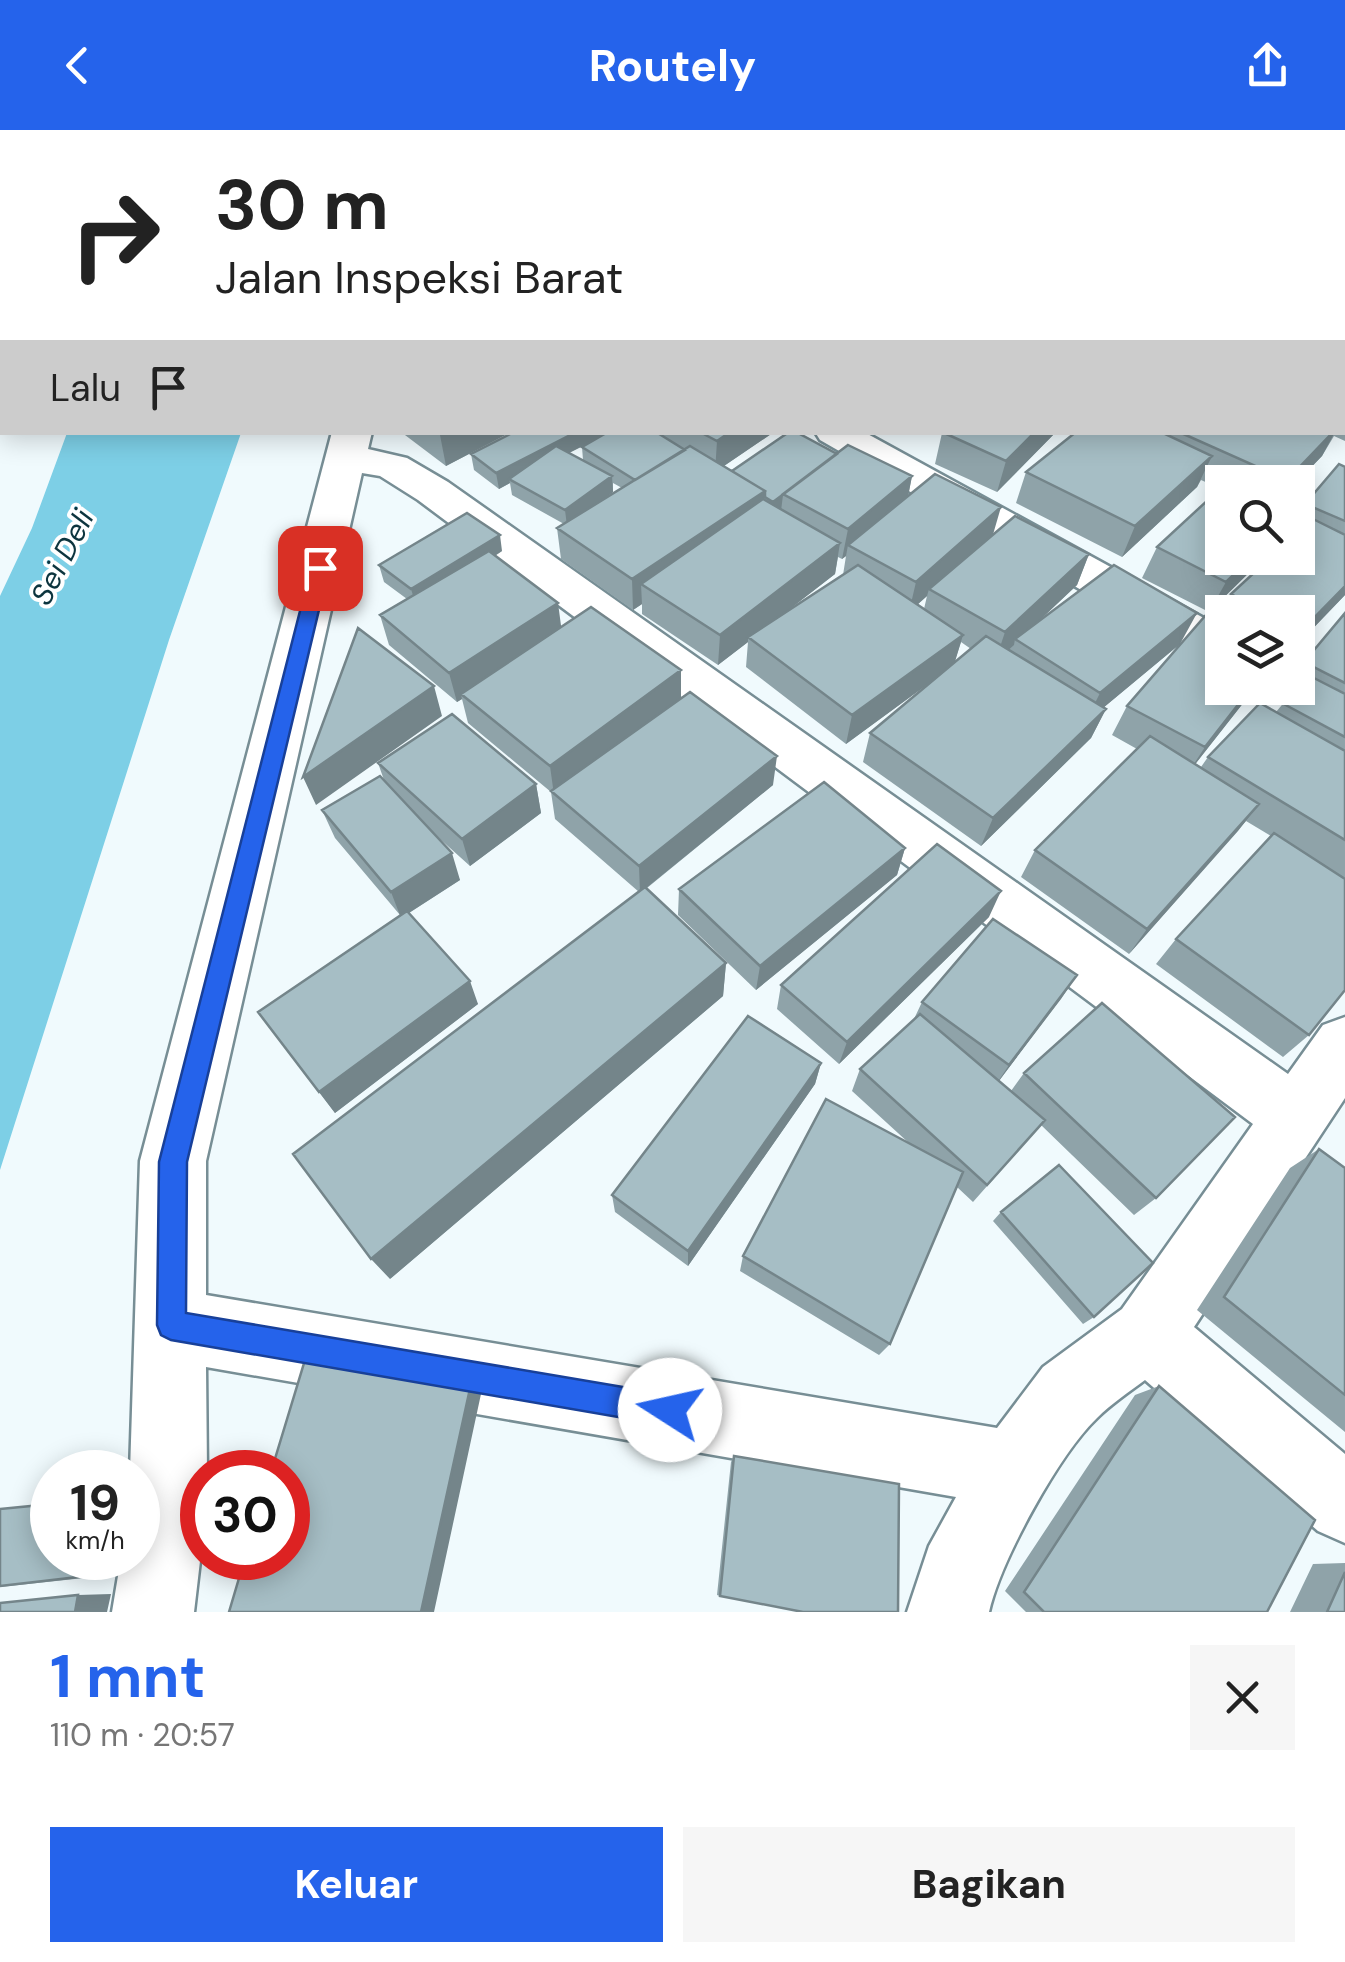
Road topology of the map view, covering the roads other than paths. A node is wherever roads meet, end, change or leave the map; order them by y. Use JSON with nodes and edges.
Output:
{"nodes":[{"id":1,"x":839,"y":435,"type":"edge"},
{"id":2,"x":350,"y":445,"type":"edge"},
{"id":3,"x":1205,"y":639,"type":"edge"},
{"id":4,"x":1345,"y":1046,"type":"edge"},
{"id":5,"x":1296,"y":1117,"type":"junction"},
{"id":6,"x":171,"y":1325,"type":"junction"},
{"id":7,"x":1146,"y":1334,"type":"junction"},
{"id":8,"x":1014,"y":1469,"type":"junction"},
{"id":9,"x":1345,"y":1504,"type":"edge"},
{"id":10,"x":153,"y":1612,"type":"edge"},
{"id":11,"x":948,"y":1612,"type":"edge"}],
"edges":[{"from":1,"to":3,"type":"street"},
{"from":2,"to":5,"type":"street"},
{"from":2,"to":6,"type":"street"},
{"from":4,"to":5,"type":"street"},
{"from":5,"to":7,"type":"street"},
{"from":6,"to":8,"type":"street"},
{"from":6,"to":10,"type":"street"},
{"from":7,"to":8,"type":"street"},
{"from":7,"to":9,"type":"street"},
{"from":8,"to":11,"type":"street"}]}
